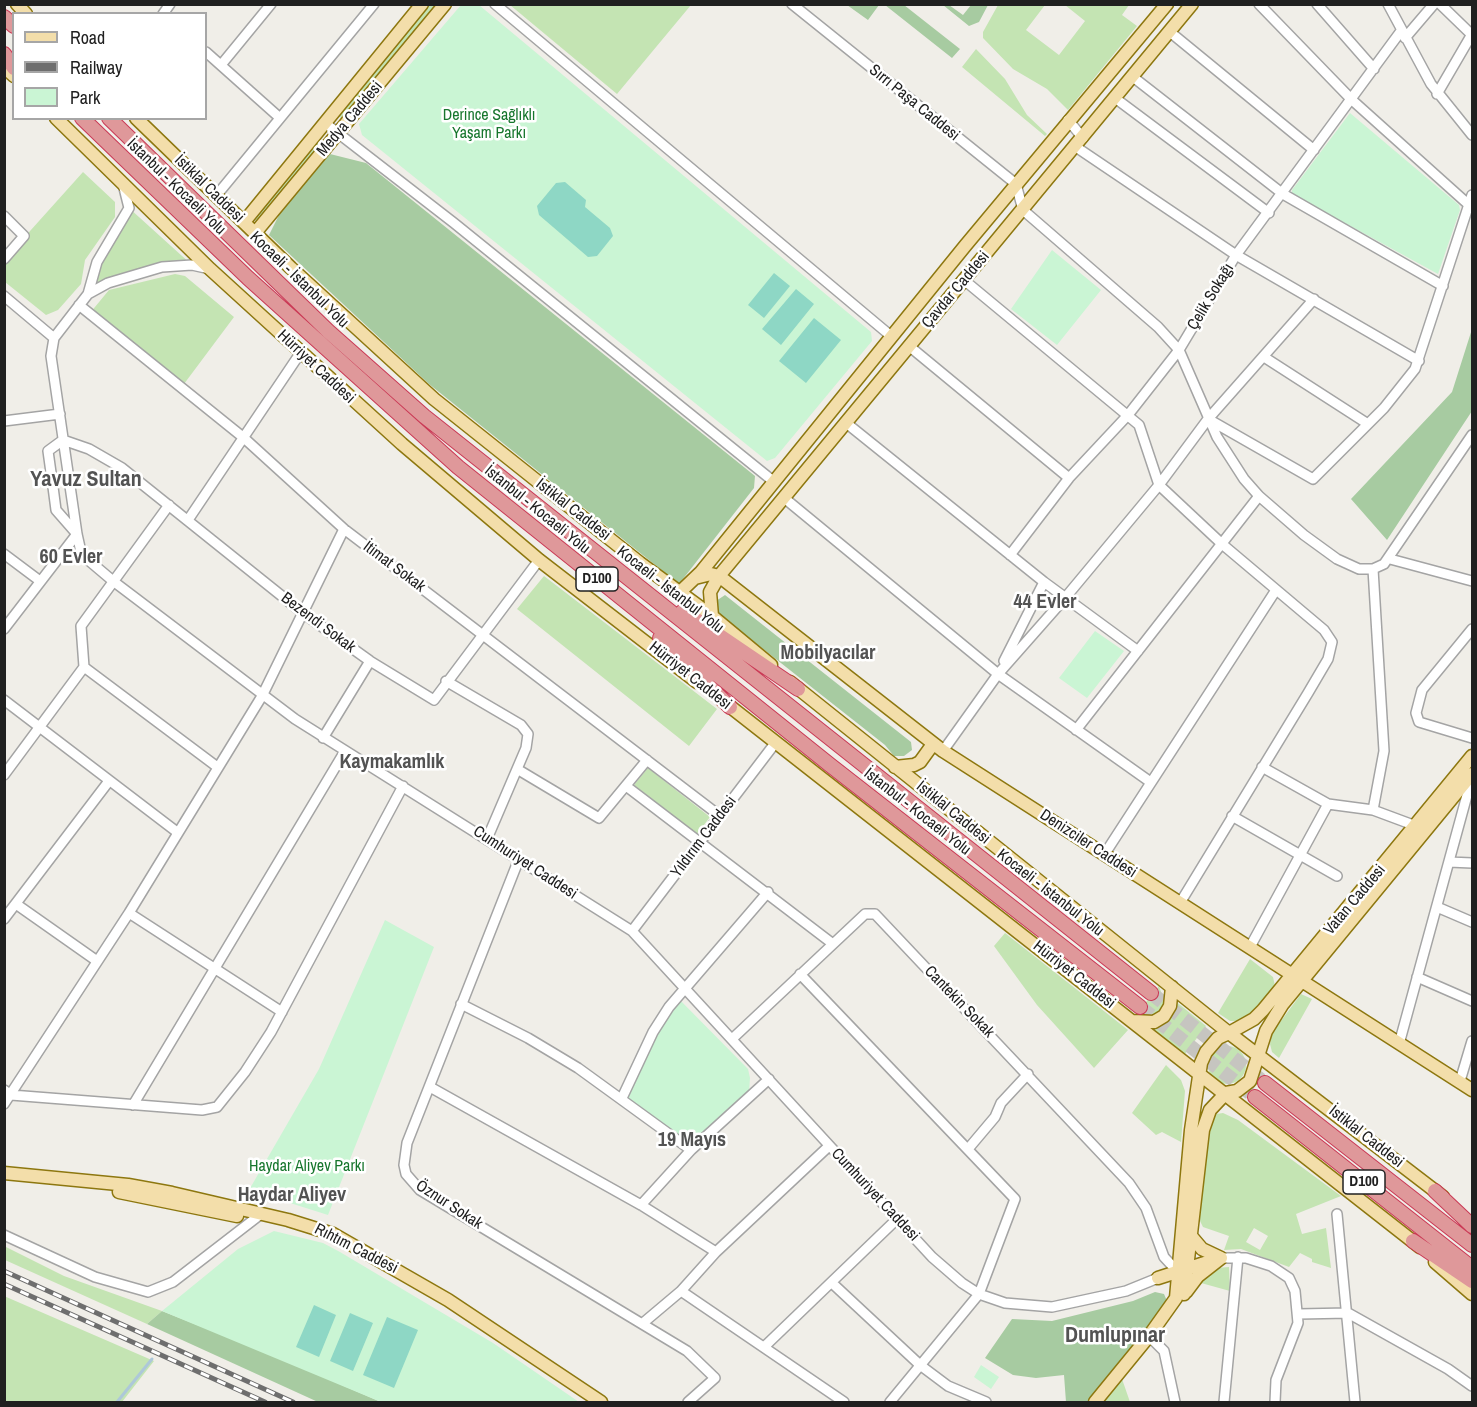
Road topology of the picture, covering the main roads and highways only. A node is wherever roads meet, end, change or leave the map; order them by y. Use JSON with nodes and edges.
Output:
{"nodes":[{"id":1,"x":422,"y":4,"type":"edge"},
{"id":2,"x":445,"y":4,"type":"edge"},
{"id":3,"x":1167,"y":4,"type":"edge"},
{"id":4,"x":1192,"y":4,"type":"edge"},
{"id":5,"x":58,"y":120,"type":"edge"},
{"id":6,"x":84,"y":120,"type":"edge"},
{"id":7,"x":111,"y":120,"type":"edge"},
{"id":8,"x":138,"y":120,"type":"edge"},
{"id":9,"x":244,"y":222,"type":"junction"},
{"id":10,"x":255,"y":233,"type":"junction"},
{"id":11,"x":724,"y":542,"type":"junction"},
{"id":12,"x":599,"y":555,"type":"junction"},
{"id":13,"x":695,"y":578,"type":"junction"},
{"id":14,"x":717,"y":579,"type":"junction"},
{"id":15,"x":679,"y":593,"type":"junction"},
{"id":16,"x":618,"y":596,"type":"junction"},
{"id":17,"x":712,"y":616,"type":"junction"},
{"id":18,"x":798,"y":689,"type":"junction"},
{"id":19,"x":730,"y":707,"type":"junction"},
{"id":20,"x":938,"y":748,"type":"junction"},
{"id":21,"x":1473,"y":756,"type":"edge"},
{"id":22,"x":920,"y":762,"type":"junction"},
{"id":23,"x":895,"y":767,"type":"junction"},
{"id":24,"x":1473,"y":774,"type":"edge"},
{"id":25,"x":920,"y":787,"type":"junction"},
{"id":26,"x":1301,"y":980,"type":"junction"},
{"id":27,"x":1172,"y":987,"type":"junction"},
{"id":28,"x":1150,"y":993,"type":"tunnel mouth"},
{"id":29,"x":1140,"y":1007,"type":"tunnel mouth"},
{"id":30,"x":1132,"y":1021,"type":"junction"},
{"id":31,"x":1229,"y":1033,"type":"junction"},
{"id":32,"x":1259,"y":1054,"type":"junction"},
{"id":33,"x":1200,"y":1074,"type":"junction"},
{"id":34,"x":1265,"y":1083,"type":"tunnel mouth"},
{"id":35,"x":1473,"y":1090,"type":"edge"},
{"id":36,"x":1226,"y":1093,"type":"junction"},
{"id":37,"x":1255,"y":1097,"type":"tunnel mouth"},
{"id":38,"x":4,"y":1173,"type":"edge"},
{"id":39,"x":4,"y":1177,"type":"edge"},
{"id":40,"x":1435,"y":1191,"type":"junction"},
{"id":41,"x":257,"y":1217,"type":"junction"},
{"id":42,"x":1473,"y":1220,"type":"edge"},
{"id":43,"x":1473,"y":1226,"type":"edge"},
{"id":44,"x":1191,"y":1236,"type":"junction"},
{"id":45,"x":1413,"y":1241,"type":"junction"},
{"id":46,"x":1473,"y":1245,"type":"edge"},
{"id":47,"x":1221,"y":1258,"type":"junction"},
{"id":48,"x":1178,"y":1268,"type":"junction"},
{"id":49,"x":1473,"y":1268,"type":"edge"},
{"id":50,"x":1473,"y":1281,"type":"edge"},
{"id":51,"x":1473,"y":1294,"type":"edge"},
{"id":52,"x":1178,"y":1297,"type":"junction"},
{"id":53,"x":1151,"y":1338,"type":"junction"},
{"id":54,"x":588,"y":1402,"type":"edge"},
{"id":55,"x":602,"y":1402,"type":"edge"},
{"id":56,"x":1095,"y":1402,"type":"edge"},
{"id":57,"x":1102,"y":1402,"type":"edge"}],
"edges":[{"from":1,"to":9,"type":"main road","name":"Medya Caddesi"},
{"from":2,"to":10,"type":"main road","name":"Medya Caddesi"},
{"from":3,"to":11,"type":"main road","name":"Çavdar Caddesi"},
{"from":4,"to":14,"type":"main road","name":"Çavdar Caddesi"},
{"from":5,"to":19,"type":"main road","name":"Hürriyet Caddesi"},
{"from":6,"to":16,"type":"highway","name":"İstanbul - Kocaeli Yolu","number":"D100"},
{"from":7,"to":12,"type":"highway","name":"Kocaeli - İstanbul Yolu","number":"D100"},
{"from":8,"to":9,"type":"main road","name":"İstiklal Caddesi"},
{"from":9,"to":10,"type":"main road","name":"İstiklal Caddesi"},
{"from":10,"to":15,"type":"main road","name":"İstiklal Caddesi"},
{"from":11,"to":13,"type":"main road","name":"Çavdar Caddesi"},
{"from":11,"to":14,"type":"main road","name":"Çavdar Caddesi"},
{"from":12,"to":18,"type":"highway"},
{"from":12,"to":28,"type":"highway","name":"Kocaeli - İstanbul Yolu","number":"D100"},
{"from":13,"to":14,"type":"main road"},
{"from":13,"to":15,"type":"main road","name":"Çavdar Caddesi"},
{"from":14,"to":15,"type":"main road","name":"Çavdar Caddesi"},
{"from":14,"to":17,"type":"main road","name":"Çavdar Caddesi"},
{"from":14,"to":20,"type":"main road","name":"Denizciler Caddesi"},
{"from":15,"to":17,"type":"main road","name":"İstiklal Caddesi"},
{"from":16,"to":19,"type":"highway"},
{"from":16,"to":29,"type":"highway","name":"İstanbul - Kocaeli Yolu","number":"D100"},
{"from":17,"to":18,"type":"main road","name":"İstiklal Caddesi"},
{"from":18,"to":23,"type":"main road","name":"İstiklal Caddesi"},
{"from":19,"to":30,"type":"main road","name":"Hürriyet Caddesi"},
{"from":20,"to":22,"type":"main road"},
{"from":20,"to":26,"type":"main road","name":"Denizciler Caddesi"},
{"from":21,"to":26,"type":"main road","name":"Vatan Caddesi"},
{"from":22,"to":23,"type":"main road"},
{"from":22,"to":25,"type":"main road"},
{"from":23,"to":25,"type":"main road","name":"İstiklal Caddesi"},
{"from":24,"to":26,"type":"main road","name":"Vatan Caddesi"},
{"from":25,"to":27,"type":"main road","name":"İstiklal Caddesi"},
{"from":26,"to":31,"type":"main road","name":"Vatan Caddesi"},
{"from":26,"to":32,"type":"main road","name":"Vatan Caddesi"},
{"from":26,"to":35,"type":"main road","name":"Denizciler Caddesi"},
{"from":27,"to":30,"type":"main road"},
{"from":27,"to":31,"type":"main road","name":"İstiklal Caddesi"},
{"from":30,"to":33,"type":"main road","name":"Hürriyet Caddesi"},
{"from":31,"to":32,"type":"main road"},
{"from":31,"to":33,"type":"main road","name":"Vatan Caddesi"},
{"from":32,"to":36,"type":"main road","name":"Vatan Caddesi"},
{"from":32,"to":40,"type":"main road","name":"İstiklal Caddesi"},
{"from":33,"to":36,"type":"main road"},
{"from":33,"to":48,"type":"main road"},
{"from":34,"to":46,"type":"highway","number":"D100"},
{"from":36,"to":44,"type":"main road"},
{"from":36,"to":45,"type":"main road"},
{"from":37,"to":49,"type":"highway","number":"D100"},
{"from":38,"to":41,"type":"main road","name":"Rıhtım Caddesi"},
{"from":39,"to":41,"type":"main road","name":"Rıhtım Caddesi"},
{"from":40,"to":42,"type":"main road","name":"İstiklal Caddesi"},
{"from":40,"to":43,"type":"highway"},
{"from":41,"to":54,"type":"main road","name":"Rıhtım Caddesi"},
{"from":41,"to":55,"type":"main road","name":"Rıhtım Caddesi"},
{"from":44,"to":47,"type":"main road"},
{"from":44,"to":48,"type":"main road"},
{"from":45,"to":50,"type":"highway"},
{"from":45,"to":51,"type":"main road"},
{"from":47,"to":48,"type":"main road"},
{"from":47,"to":52,"type":"main road"},
{"from":48,"to":52,"type":"main road"},
{"from":48,"to":52,"type":"main road"},
{"from":52,"to":53,"type":"main road"},
{"from":53,"to":56,"type":"main road"},
{"from":53,"to":57,"type":"main road"}]}
